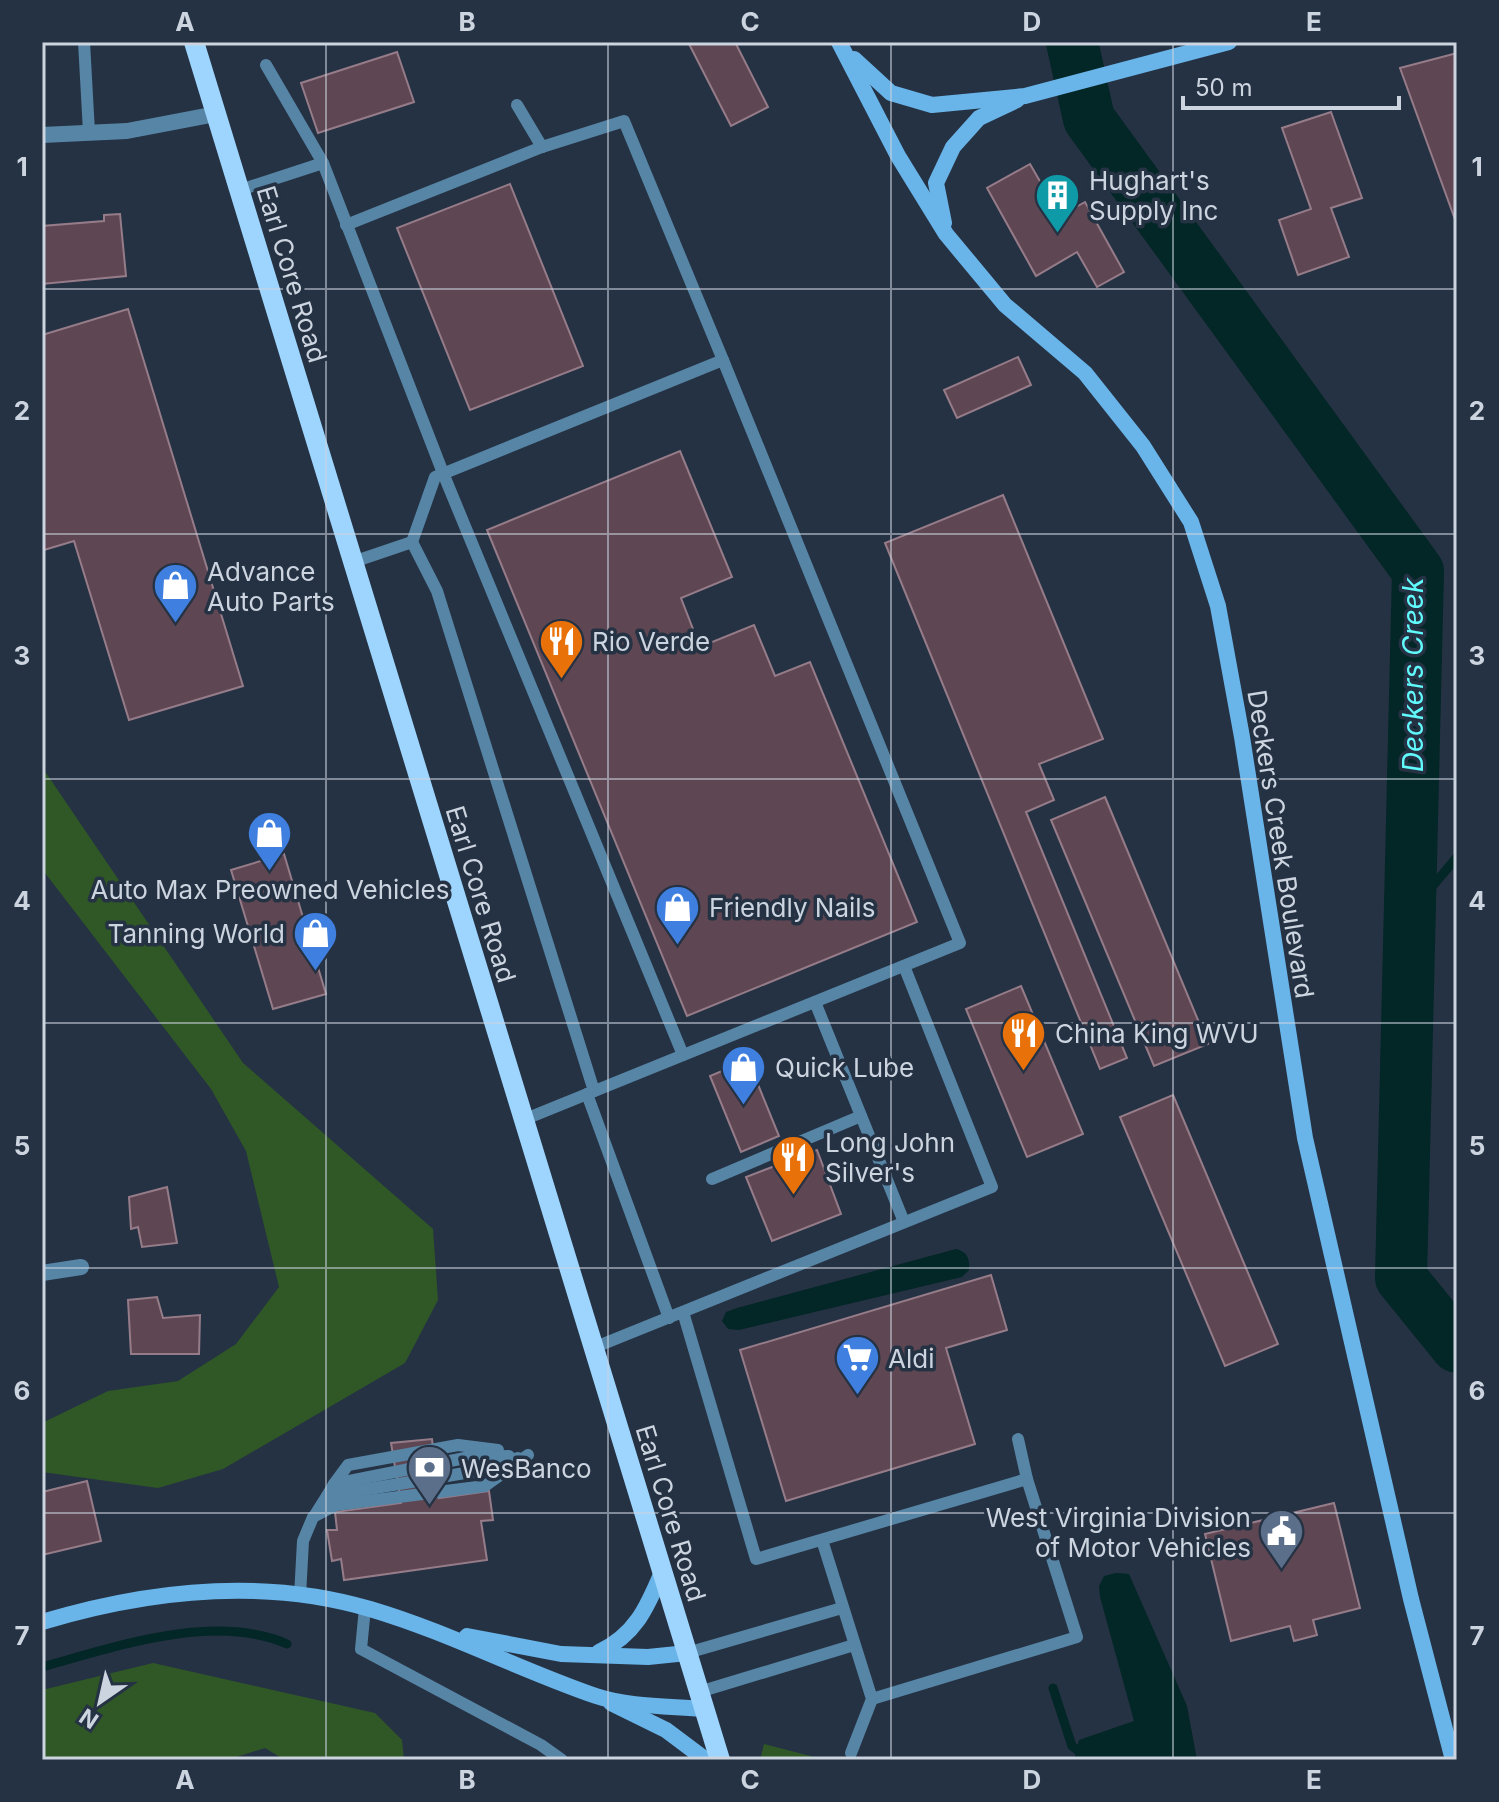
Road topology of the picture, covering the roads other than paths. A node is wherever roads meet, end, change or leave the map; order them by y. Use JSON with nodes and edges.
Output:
{"nodes":[{"id":1,"x":84,"y":42,"type":"edge"},
{"id":2,"x":194,"y":42,"type":"edge"},
{"id":3,"x":839,"y":42,"type":"edge"},
{"id":4,"x":1229,"y":42,"type":"edge"},
{"id":5,"x":266,"y":65,"type":"dead end"},
{"id":6,"x":1032,"y":94,"type":"junction"},
{"id":7,"x":517,"y":105,"type":"dead end"},
{"id":8,"x":216,"y":114,"type":"junction"},
{"id":9,"x":89,"y":132,"type":"junction"},
{"id":10,"x":42,"y":135,"type":"edge"},
{"id":11,"x":542,"y":147,"type":"junction"},
{"id":12,"x":323,"y":163,"type":"junction"},
{"id":13,"x":240,"y":190,"type":"junction"},
{"id":14,"x":346,"y":225,"type":"junction"},
{"id":15,"x":946,"y":234,"type":"junction"},
{"id":16,"x":723,"y":360,"type":"junction"},
{"id":17,"x":443,"y":473,"type":"junction"},
{"id":18,"x":412,"y":542,"type":"junction"},
{"id":19,"x":353,"y":562,"type":"junction"},
{"id":20,"x":904,"y":966,"type":"junction"},
{"id":21,"x":815,"y":1002,"type":"junction"},
{"id":22,"x":683,"y":1055,"type":"junction"},
{"id":23,"x":591,"y":1093,"type":"junction"},
{"id":24,"x":861,"y":1116,"type":"junction"},
{"id":25,"x":523,"y":1120,"type":"junction"},
{"id":26,"x":712,"y":1179,"type":"dead end"},
{"id":27,"x":904,"y":1222,"type":"junction"},
{"id":28,"x":81,"y":1267,"type":"dead end"},
{"id":29,"x":42,"y":1273,"type":"edge"},
{"id":30,"x":683,"y":1312,"type":"junction"},
{"id":31,"x":669,"y":1318,"type":"junction"},
{"id":32,"x":593,"y":1348,"type":"junction"},
{"id":33,"x":1018,"y":1439,"type":"dead end"},
{"id":34,"x":528,"y":1455,"type":"junction"},
{"id":35,"x":1027,"y":1479,"type":"junction"},
{"id":36,"x":327,"y":1496,"type":"junction"},
{"id":37,"x":313,"y":1517,"type":"junction"},
{"id":38,"x":822,"y":1540,"type":"junction"},
{"id":39,"x":662,"y":1572,"type":"junction"},
{"id":40,"x":300,"y":1596,"type":"junction"},
{"id":41,"x":365,"y":1608,"type":"junction"},
{"id":42,"x":842,"y":1608,"type":"junction"},
{"id":43,"x":42,"y":1622,"type":"edge"},
{"id":44,"x":430,"y":1630,"type":"junction"},
{"id":45,"x":854,"y":1645,"type":"junction"},
{"id":46,"x":687,"y":1653,"type":"junction"},
{"id":47,"x":596,"y":1654,"type":"junction"},
{"id":48,"x":599,"y":1697,"type":"junction"},
{"id":49,"x":872,"y":1699,"type":"junction"},
{"id":50,"x":702,"y":1701,"type":"junction"},
{"id":51,"x":851,"y":1753,"type":"dead end"},
{"id":52,"x":562,"y":1760,"type":"edge"},
{"id":53,"x":706,"y":1760,"type":"edge"},
{"id":54,"x":720,"y":1760,"type":"edge"},
{"id":55,"x":1453,"y":1760,"type":"edge"}],
"edges":[{"from":1,"to":9,"type":"lane"},
{"from":2,"to":8,"type":"main road","name":"Earl Core Road"},
{"from":3,"to":6,"type":"street"},
{"from":3,"to":15,"type":"street","name":"Deckers Creek Boulevard"},
{"from":4,"to":6,"type":"street"},
{"from":5,"to":12,"type":"lane"},
{"from":6,"to":15,"type":"street"},
{"from":7,"to":11,"type":"lane"},
{"from":8,"to":9,"type":"street"},
{"from":8,"to":13,"type":"main road","name":"Earl Core Road"},
{"from":9,"to":10,"type":"street"},
{"from":11,"to":14,"type":"lane"},
{"from":11,"to":16,"type":"lane"},
{"from":12,"to":13,"type":"lane"},
{"from":12,"to":14,"type":"lane"},
{"from":13,"to":19,"type":"main road","name":"Earl Core Road"},
{"from":14,"to":17,"type":"lane"},
{"from":15,"to":55,"type":"street","name":"Deckers Creek Boulevard"},
{"from":16,"to":17,"type":"lane"},
{"from":16,"to":20,"type":"lane"},
{"from":17,"to":18,"type":"lane"},
{"from":17,"to":22,"type":"lane"},
{"from":18,"to":19,"type":"lane"},
{"from":18,"to":23,"type":"lane"},
{"from":19,"to":25,"type":"main road","name":"Earl Core Road"},
{"from":20,"to":21,"type":"lane"},
{"from":20,"to":27,"type":"lane"},
{"from":21,"to":22,"type":"lane"},
{"from":21,"to":24,"type":"lane"},
{"from":22,"to":23,"type":"lane"},
{"from":23,"to":25,"type":"lane"},
{"from":23,"to":31,"type":"lane"},
{"from":24,"to":26,"type":"lane"},
{"from":24,"to":27,"type":"lane"},
{"from":25,"to":32,"type":"main road","name":"Earl Core Road"},
{"from":27,"to":30,"type":"lane"},
{"from":28,"to":29,"type":"street"},
{"from":30,"to":31,"type":"lane"},
{"from":30,"to":38,"type":"lane"},
{"from":31,"to":32,"type":"lane"},
{"from":32,"to":39,"type":"main road","name":"Earl Core Road"},
{"from":33,"to":35,"type":"lane"},
{"from":34,"to":36,"type":"lane"},
{"from":34,"to":36,"type":"lane"},
{"from":34,"to":37,"type":"lane"},
{"from":35,"to":38,"type":"lane"},
{"from":35,"to":49,"type":"lane"},
{"from":36,"to":37,"type":"lane"},
{"from":37,"to":40,"type":"lane"},
{"from":38,"to":42,"type":"lane"},
{"from":39,"to":46,"type":"main road","name":"Earl Core Road"},
{"from":39,"to":47,"type":"street"},
{"from":40,"to":41,"type":"street"},
{"from":40,"to":43,"type":"street"},
{"from":41,"to":44,"type":"street"},
{"from":41,"to":52,"type":"lane"},
{"from":42,"to":45,"type":"lane"},
{"from":42,"to":46,"type":"lane"},
{"from":44,"to":47,"type":"street"},
{"from":44,"to":48,"type":"street"},
{"from":45,"to":49,"type":"lane"},
{"from":45,"to":50,"type":"lane"},
{"from":46,"to":47,"type":"street"},
{"from":46,"to":50,"type":"main road","name":"Earl Core Road"},
{"from":48,"to":50,"type":"street"},
{"from":48,"to":53,"type":"street"},
{"from":49,"to":51,"type":"lane"},
{"from":50,"to":54,"type":"main road","name":"Earl Core Road"}]}
